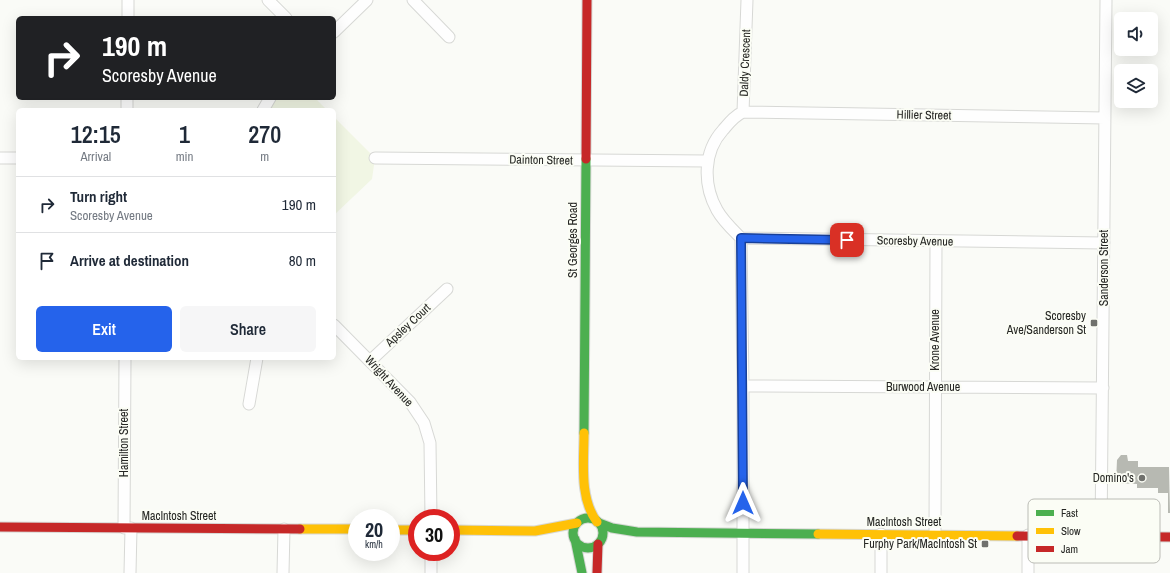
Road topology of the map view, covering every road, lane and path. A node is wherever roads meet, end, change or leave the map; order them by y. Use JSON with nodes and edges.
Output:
{"nodes":[{"id":1,"x":128,"y":0,"type":"edge"},
{"id":2,"x":268,"y":0,"type":"edge"},
{"id":3,"x":367,"y":0,"type":"edge"},
{"id":4,"x":413,"y":0,"type":"edge"},
{"id":5,"x":587,"y":0,"type":"edge"},
{"id":6,"x":747,"y":0,"type":"edge"},
{"id":7,"x":1106,"y":0,"type":"edge"},
{"id":8,"x":128,"y":16,"type":"edge"},
{"id":9,"x":284,"y":16,"type":"edge"},
{"id":10,"x":336,"y":30,"type":"edge"},
{"id":11,"x":448,"y":37,"type":"dead end"},
{"id":12,"x":743,"y":112,"type":"junction"},
{"id":13,"x":1105,"y":118,"type":"junction"},
{"id":14,"x":0,"y":158,"type":"edge"},
{"id":15,"x":16,"y":158,"type":"edge"},
{"id":16,"x":375,"y":158,"type":"dead end"},
{"id":17,"x":586,"y":160,"type":"junction"},
{"id":18,"x":707,"y":161,"type":"junction"},
{"id":19,"x":741,"y":238,"type":"junction"},
{"id":20,"x":936,"y":241,"type":"junction"},
{"id":21,"x":1104,"y":243,"type":"junction"},
{"id":22,"x":447,"y":289,"type":"dead end"},
{"id":23,"x":336,"y":327,"type":"edge"},
{"id":24,"x":125,"y":360,"type":"edge"},
{"id":25,"x":257,"y":360,"type":"edge"},
{"id":26,"x":370,"y":361,"type":"junction"},
{"id":27,"x":743,"y":386,"type":"junction"},
{"id":28,"x":935,"y":387,"type":"junction"},
{"id":29,"x":1103,"y":388,"type":"junction"},
{"id":30,"x":249,"y":404,"type":"dead end"},
{"id":31,"x":584,"y":480,"type":"junction"},
{"id":32,"x":1102,"y":499,"type":"edge"},
{"id":33,"x":431,"y":509,"type":"edge"},
{"id":34,"x":598,"y":522,"type":"junction"},
{"id":35,"x":577,"y":523,"type":"junction"},
{"id":36,"x":0,"y":527,"type":"edge"},
{"id":37,"x":127,"y":528,"type":"junction"},
{"id":38,"x":284,"y":529,"type":"junction"},
{"id":39,"x":348,"y":530,"type":"edge"},
{"id":40,"x":460,"y":530,"type":"edge"},
{"id":41,"x":535,"y":531,"type":"junction"},
{"id":42,"x":637,"y":532,"type":"junction"},
{"id":43,"x":743,"y":533,"type":"junction"},
{"id":44,"x":881,"y":534,"type":"junction"},
{"id":45,"x":935,"y":535,"type":"junction"},
{"id":46,"x":1028,"y":535,"type":"joint"},
{"id":47,"x":1160,"y":537,"type":"edge"},
{"id":48,"x":1170,"y":537,"type":"edge"},
{"id":49,"x":574,"y":539,"type":"junction"},
{"id":50,"x":598,"y":543,"type":"junction"},
{"id":51,"x":431,"y":561,"type":"edge"},
{"id":52,"x":130,"y":573,"type":"edge"},
{"id":53,"x":283,"y":573,"type":"edge"},
{"id":54,"x":431,"y":573,"type":"edge"},
{"id":55,"x":582,"y":573,"type":"edge"},
{"id":56,"x":598,"y":573,"type":"edge"},
{"id":57,"x":743,"y":573,"type":"edge"},
{"id":58,"x":881,"y":573,"type":"edge"},
{"id":59,"x":1028,"y":573,"type":"edge"}],
"edges":[{"from":1,"to":8,"type":"street"},
{"from":2,"to":9,"type":"street"},
{"from":3,"to":10,"type":"street"},
{"from":4,"to":11,"type":"street"},
{"from":5,"to":17,"type":"street","name":"St Georges Road"},
{"from":6,"to":12,"type":"street","name":"Daldy Crescent"},
{"from":7,"to":13,"type":"street","name":"Sanderson Street"},
{"from":12,"to":13,"type":"street","name":"Hillier Street"},
{"from":12,"to":18,"type":"street","name":"Daldy Crescent"},
{"from":13,"to":21,"type":"street","name":"Sanderson Street"},
{"from":14,"to":15,"type":"street"},
{"from":16,"to":17,"type":"street","name":"Dainton Street"},
{"from":17,"to":18,"type":"street","name":"Dainton Street"},
{"from":17,"to":31,"type":"street","name":"St Georges Road"},
{"from":18,"to":19,"type":"street"},
{"from":19,"to":20,"type":"street","name":"Scoresby Avenue"},
{"from":19,"to":27,"type":"street"},
{"from":20,"to":21,"type":"street","name":"Scoresby Avenue"},
{"from":20,"to":28,"type":"street","name":"Krone Avenue"},
{"from":21,"to":29,"type":"street","name":"Sanderson Street"},
{"from":22,"to":26,"type":"street","name":"Apsley Court"},
{"from":23,"to":26,"type":"street","name":"Wright Avenue"},
{"from":24,"to":37,"type":"street","name":"Hamilton Street"},
{"from":25,"to":30,"type":"street"},
{"from":26,"to":33,"type":"street","name":"Wright Avenue"},
{"from":27,"to":28,"type":"street","name":"Burwood Avenue"},
{"from":27,"to":43,"type":"street"},
{"from":28,"to":29,"type":"street","name":"Burwood Avenue"},
{"from":28,"to":45,"type":"street","name":"Krone Avenue"},
{"from":29,"to":32,"type":"street","name":"Sanderson Street"},
{"from":31,"to":34,"type":"street","name":"St Georges Road"},
{"from":31,"to":35,"type":"street","name":"St Georges Road"},
{"from":34,"to":35,"type":"street"},
{"from":34,"to":42,"type":"street","name":"MacIntosh Street"},
{"from":34,"to":50,"type":"street"},
{"from":35,"to":41,"type":"street"},
{"from":35,"to":49,"type":"street"},
{"from":36,"to":37,"type":"street","name":"MacIntosh Street"},
{"from":37,"to":38,"type":"street","name":"MacIntosh Street"},
{"from":37,"to":52,"type":"street","name":"Hamilton Street"},
{"from":38,"to":39,"type":"street","name":"MacIntosh Street"},
{"from":38,"to":53,"type":"street"},
{"from":40,"to":41,"type":"street"},
{"from":41,"to":49,"type":"street"},
{"from":42,"to":43,"type":"street","name":"MacIntosh Street"},
{"from":42,"to":50,"type":"street","name":"MacIntosh Street"},
{"from":43,"to":44,"type":"street","name":"MacIntosh Street"},
{"from":43,"to":57,"type":"street"},
{"from":44,"to":45,"type":"street","name":"MacIntosh Street"},
{"from":44,"to":58,"type":"street"},
{"from":45,"to":46,"type":"street","name":"MacIntosh Street"},
{"from":46,"to":59,"type":"street"},
{"from":47,"to":48,"type":"street","name":"MacIntosh Street"},
{"from":49,"to":50,"type":"street"},
{"from":49,"to":55,"type":"street"},
{"from":50,"to":56,"type":"street"},
{"from":51,"to":54,"type":"street"}]}
